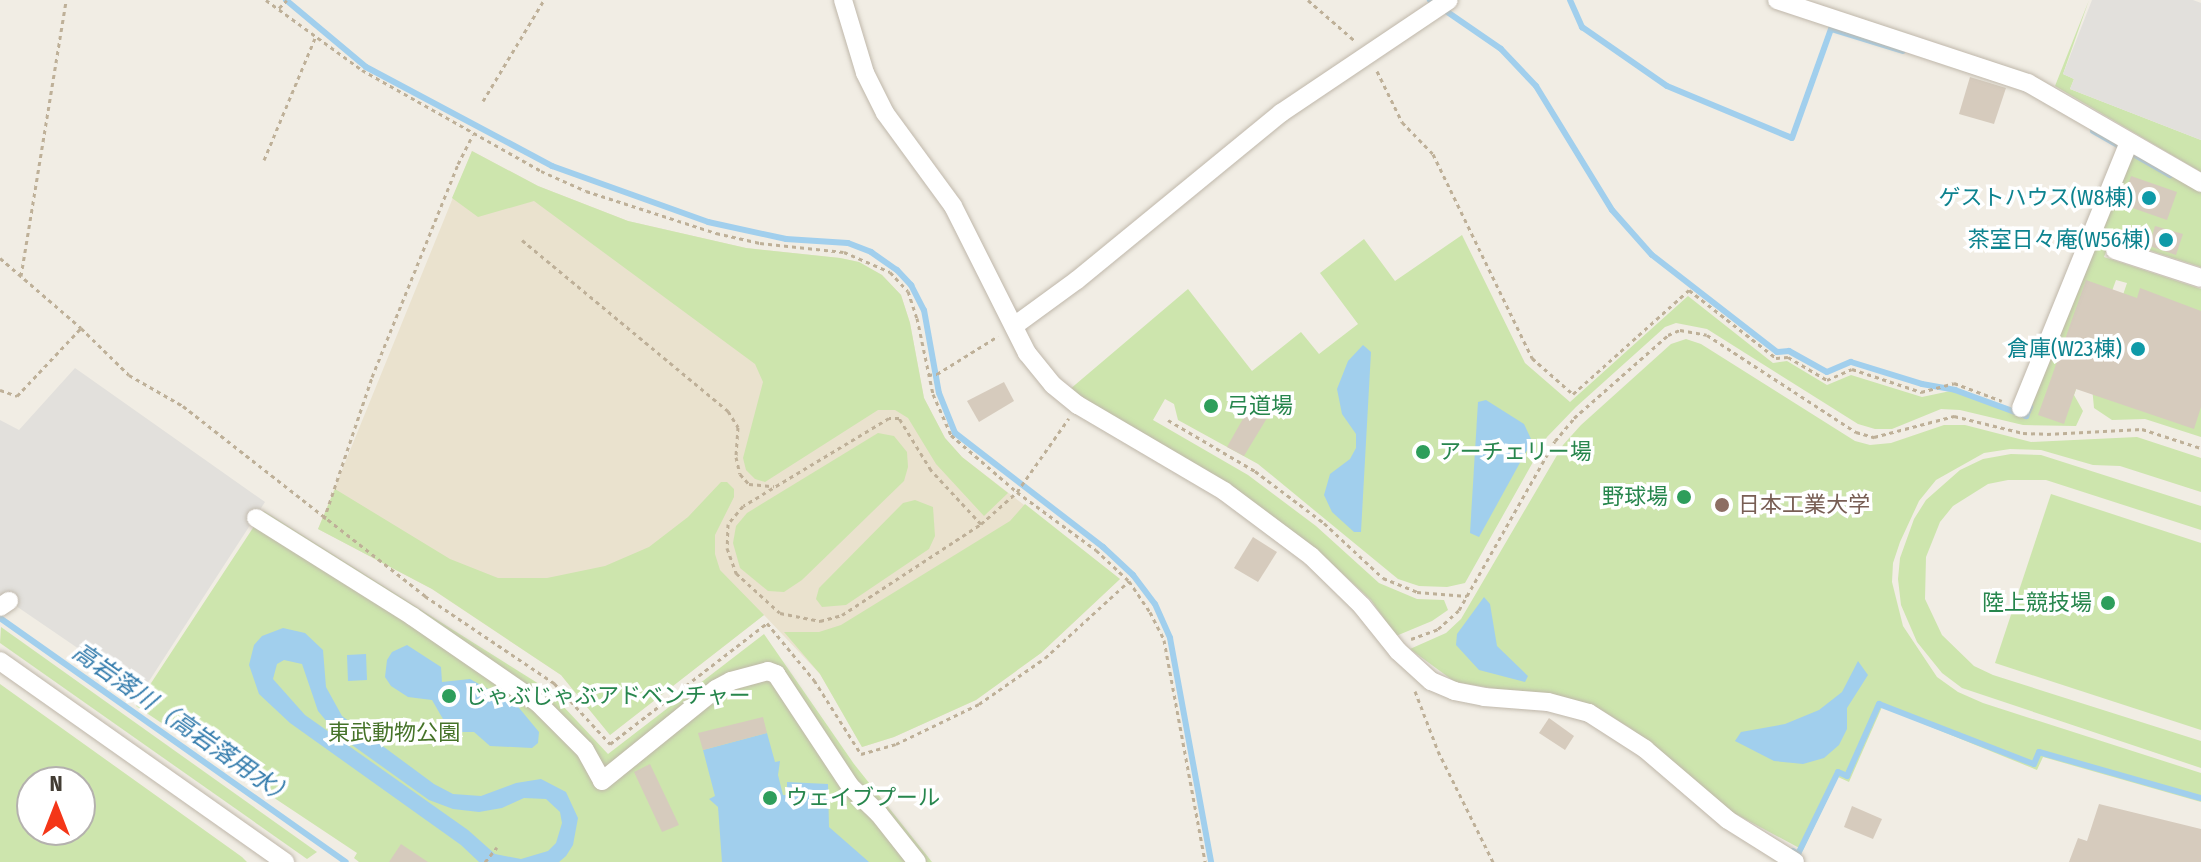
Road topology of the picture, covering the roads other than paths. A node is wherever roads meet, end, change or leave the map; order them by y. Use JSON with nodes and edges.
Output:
{"nodes":[{"id":1,"x":843,"y":0,"type":"edge"},
{"id":2,"x":1449,"y":0,"type":"edge"},
{"id":3,"x":1777,"y":0,"type":"edge"},
{"id":4,"x":2129,"y":142,"type":"junction"},
{"id":5,"x":2201,"y":183,"type":"edge"},
{"id":6,"x":2115,"y":250,"type":"dead end"},
{"id":7,"x":2201,"y":278,"type":"edge"},
{"id":8,"x":1010,"y":329,"type":"junction"},
{"id":9,"x":2021,"y":408,"type":"road end"},
{"id":10,"x":256,"y":518,"type":"dead end"},
{"id":11,"x":0,"y":661,"type":"edge"},
{"id":12,"x":285,"y":862,"type":"edge"},
{"id":13,"x":917,"y":862,"type":"edge"},
{"id":14,"x":1795,"y":862,"type":"edge"}],
"edges":[{"from":1,"to":8,"type":"street"},
{"from":2,"to":8,"type":"street"},
{"from":3,"to":4,"type":"street"},
{"from":4,"to":5,"type":"street"},
{"from":4,"to":9,"type":"street"},
{"from":6,"to":7,"type":"street"},
{"from":8,"to":14,"type":"street"},
{"from":10,"to":13,"type":"street"},
{"from":11,"to":12,"type":"street"}]}
